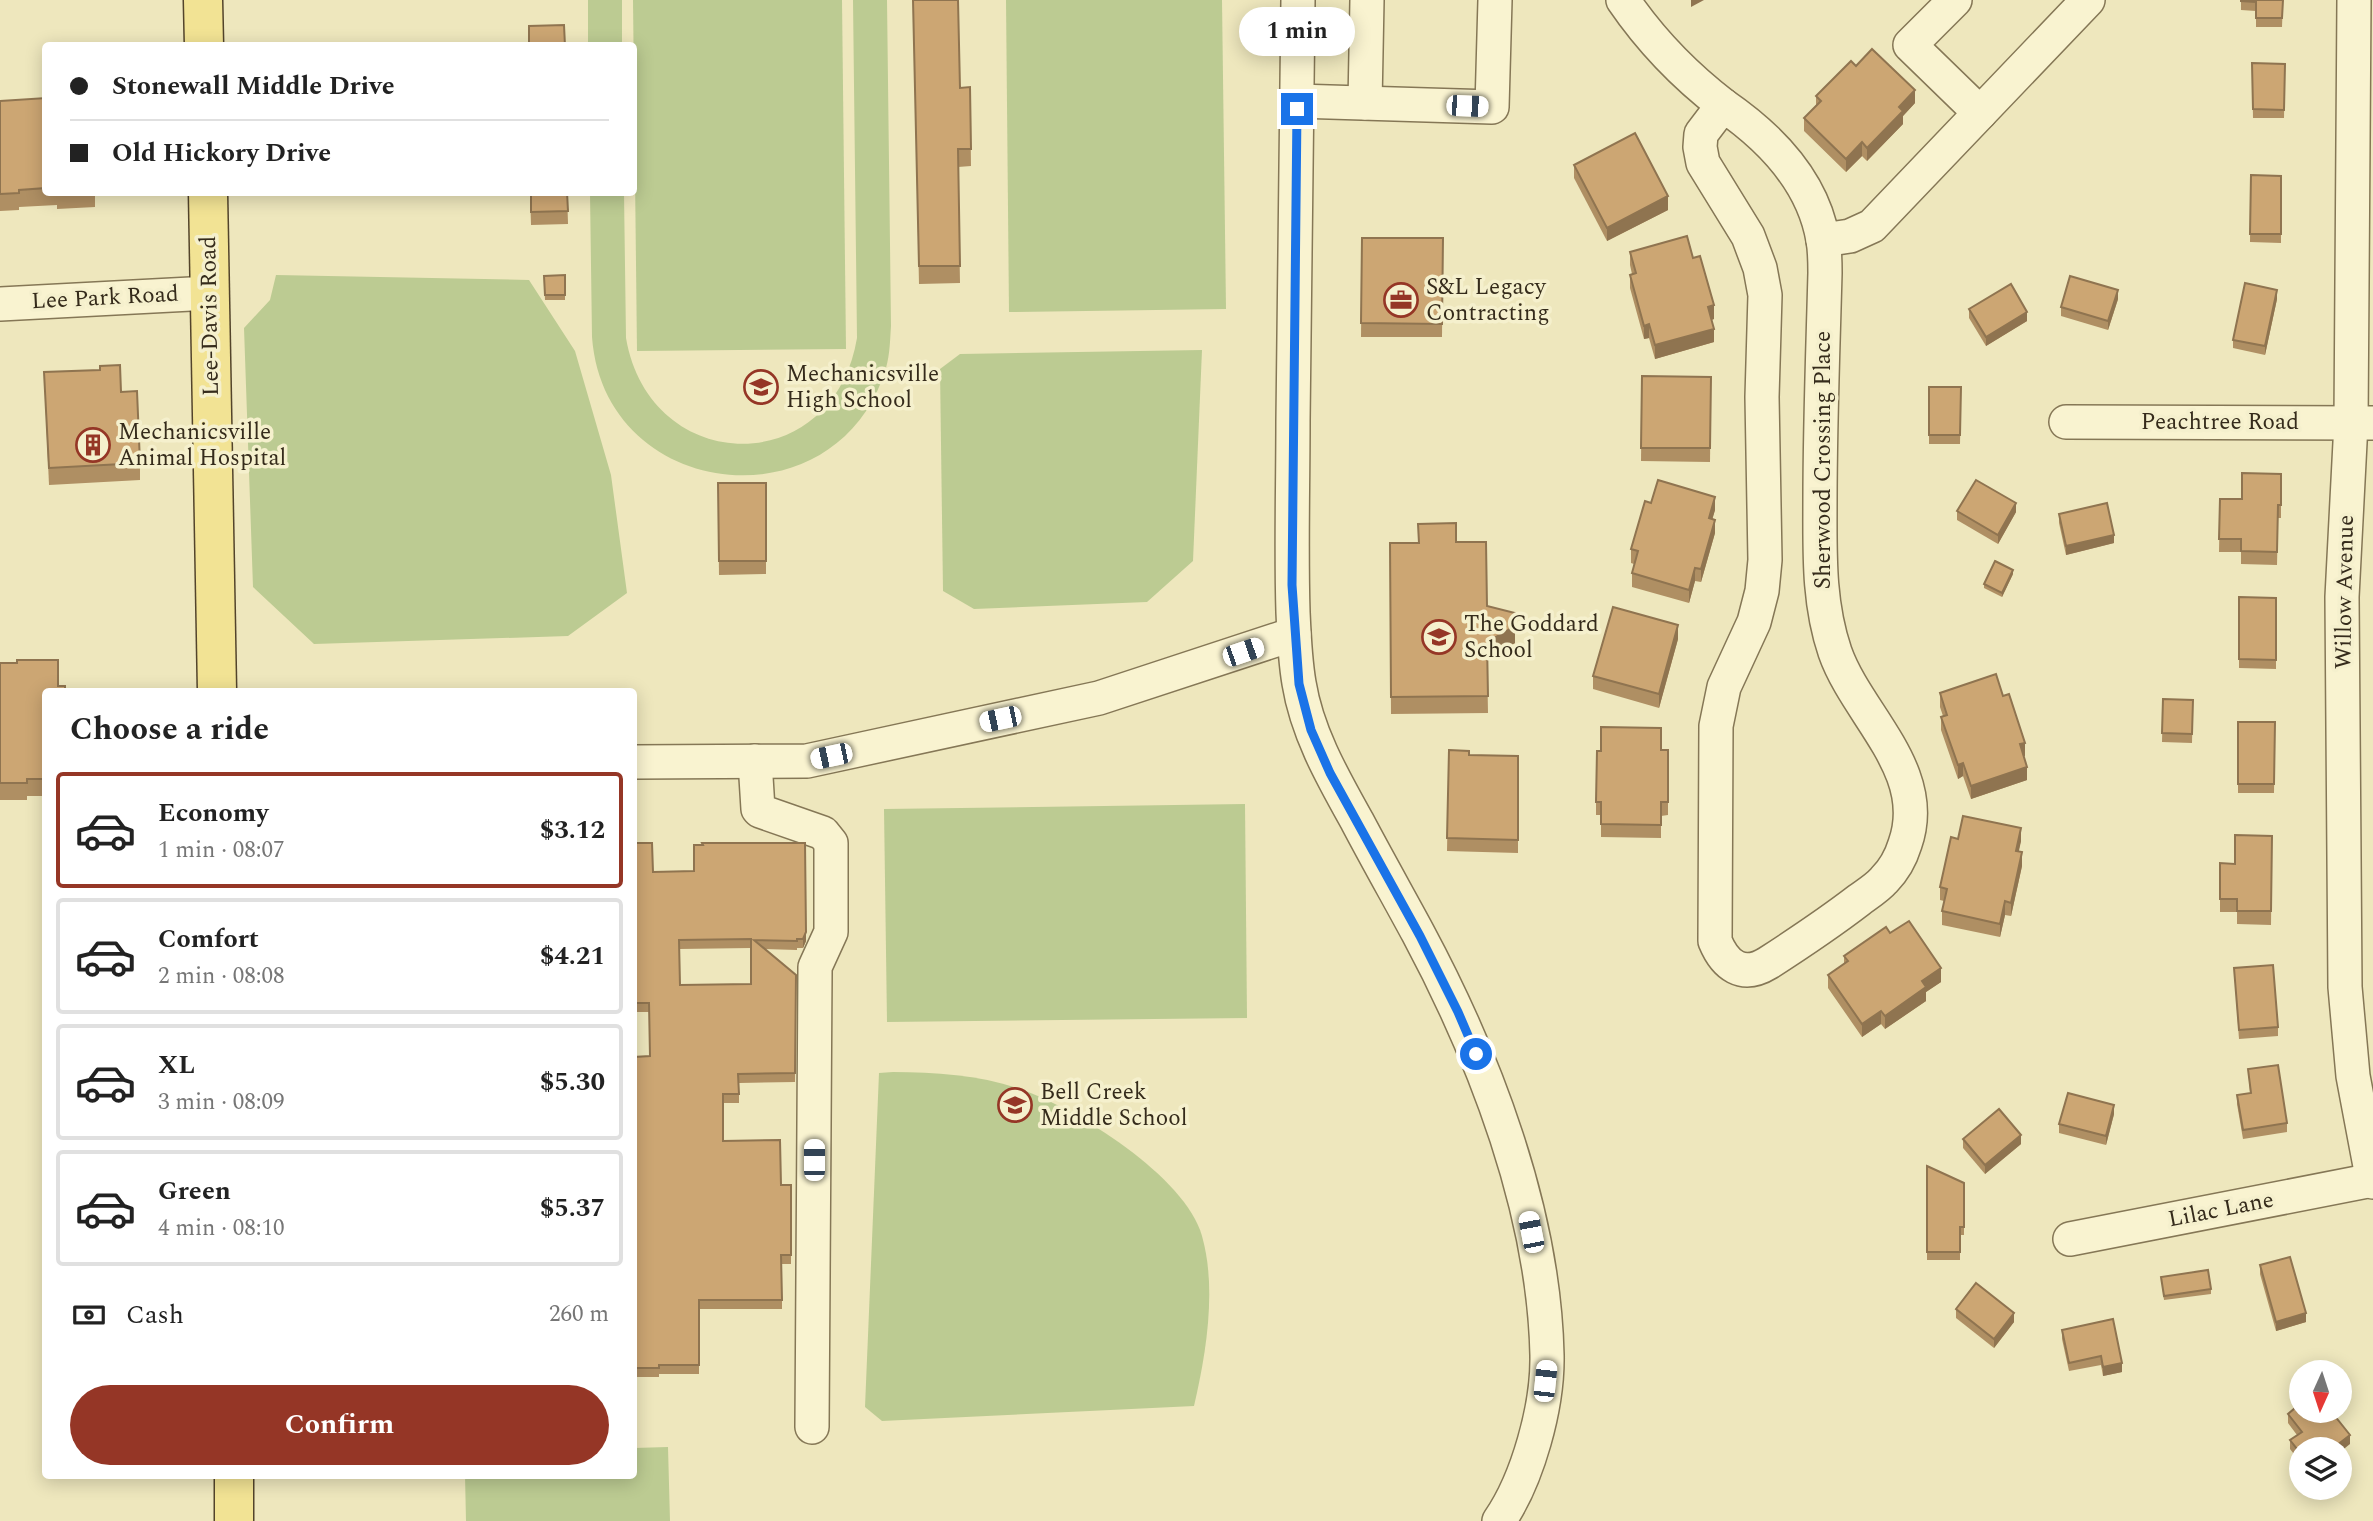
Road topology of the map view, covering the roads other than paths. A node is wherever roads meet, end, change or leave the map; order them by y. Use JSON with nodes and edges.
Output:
{"nodes":[{"id":1,"x":203,"y":0,"type":"edge"},
{"id":2,"x":1298,"y":0,"type":"edge"},
{"id":3,"x":1367,"y":0,"type":"edge"},
{"id":4,"x":1495,"y":0,"type":"edge"},
{"id":5,"x":1623,"y":0,"type":"edge"},
{"id":6,"x":1955,"y":0,"type":"edge"},
{"id":7,"x":2088,"y":0,"type":"edge"},
{"id":8,"x":2354,"y":0,"type":"edge"},
{"id":9,"x":204,"y":42,"type":"edge"},
{"id":10,"x":1297,"y":101,"type":"junction"},
{"id":11,"x":1365,"y":103,"type":"junction"},
{"id":12,"x":1724,"y":105,"type":"junction"},
{"id":13,"x":1980,"y":113,"type":"junction"},
{"id":14,"x":208,"y":196,"type":"edge"},
{"id":15,"x":1823,"y":240,"type":"junction"},
{"id":16,"x":210,"y":293,"type":"junction"},
{"id":17,"x":0,"y":304,"type":"edge"},
{"id":18,"x":2066,"y":422,"type":"dead end"},
{"id":19,"x":2362,"y":423,"type":"edge"},
{"id":20,"x":1294,"y":634,"type":"junction"},
{"id":21,"x":217,"y":688,"type":"edge"},
{"id":22,"x":755,"y":761,"type":"junction"},
{"id":23,"x":637,"y":762,"type":"edge"},
{"id":24,"x":2373,"y":1181,"type":"edge"},
{"id":25,"x":2070,"y":1240,"type":"dead end"},
{"id":26,"x":812,"y":1427,"type":"dead end"},
{"id":27,"x":234,"y":1479,"type":"edge"},
{"id":28,"x":234,"y":1521,"type":"edge"},
{"id":29,"x":1499,"y":1521,"type":"edge"}],
"edges":[{"from":1,"to":9,"type":"main road"},
{"from":2,"to":10,"type":"street"},
{"from":3,"to":11,"type":"street"},
{"from":4,"to":11,"type":"street"},
{"from":5,"to":12,"type":"street","name":"Sherwood Crossing Place"},
{"from":6,"to":13,"type":"street"},
{"from":7,"to":13,"type":"street"},
{"from":8,"to":19,"type":"street","name":"Willow Avenue"},
{"from":10,"to":11,"type":"street"},
{"from":10,"to":20,"type":"street"},
{"from":12,"to":15,"type":"street","name":"Sherwood Crossing Place"},
{"from":12,"to":15,"type":"street","name":"Sherwood Crossing Place"},
{"from":13,"to":15,"type":"street"},
{"from":14,"to":16,"type":"main road","name":"Lee-Davis Road"},
{"from":16,"to":17,"type":"street","name":"Lee Park Road"},
{"from":16,"to":21,"type":"main road","name":"Lee-Davis Road"},
{"from":18,"to":19,"type":"street","name":"Peachtree Road"},
{"from":19,"to":24,"type":"street","name":"Willow Avenue"},
{"from":20,"to":22,"type":"street"},
{"from":20,"to":29,"type":"street"},
{"from":22,"to":23,"type":"street"},
{"from":22,"to":26,"type":"street"},
{"from":24,"to":25,"type":"street","name":"Lilac Lane"},
{"from":27,"to":28,"type":"main road"}]}
